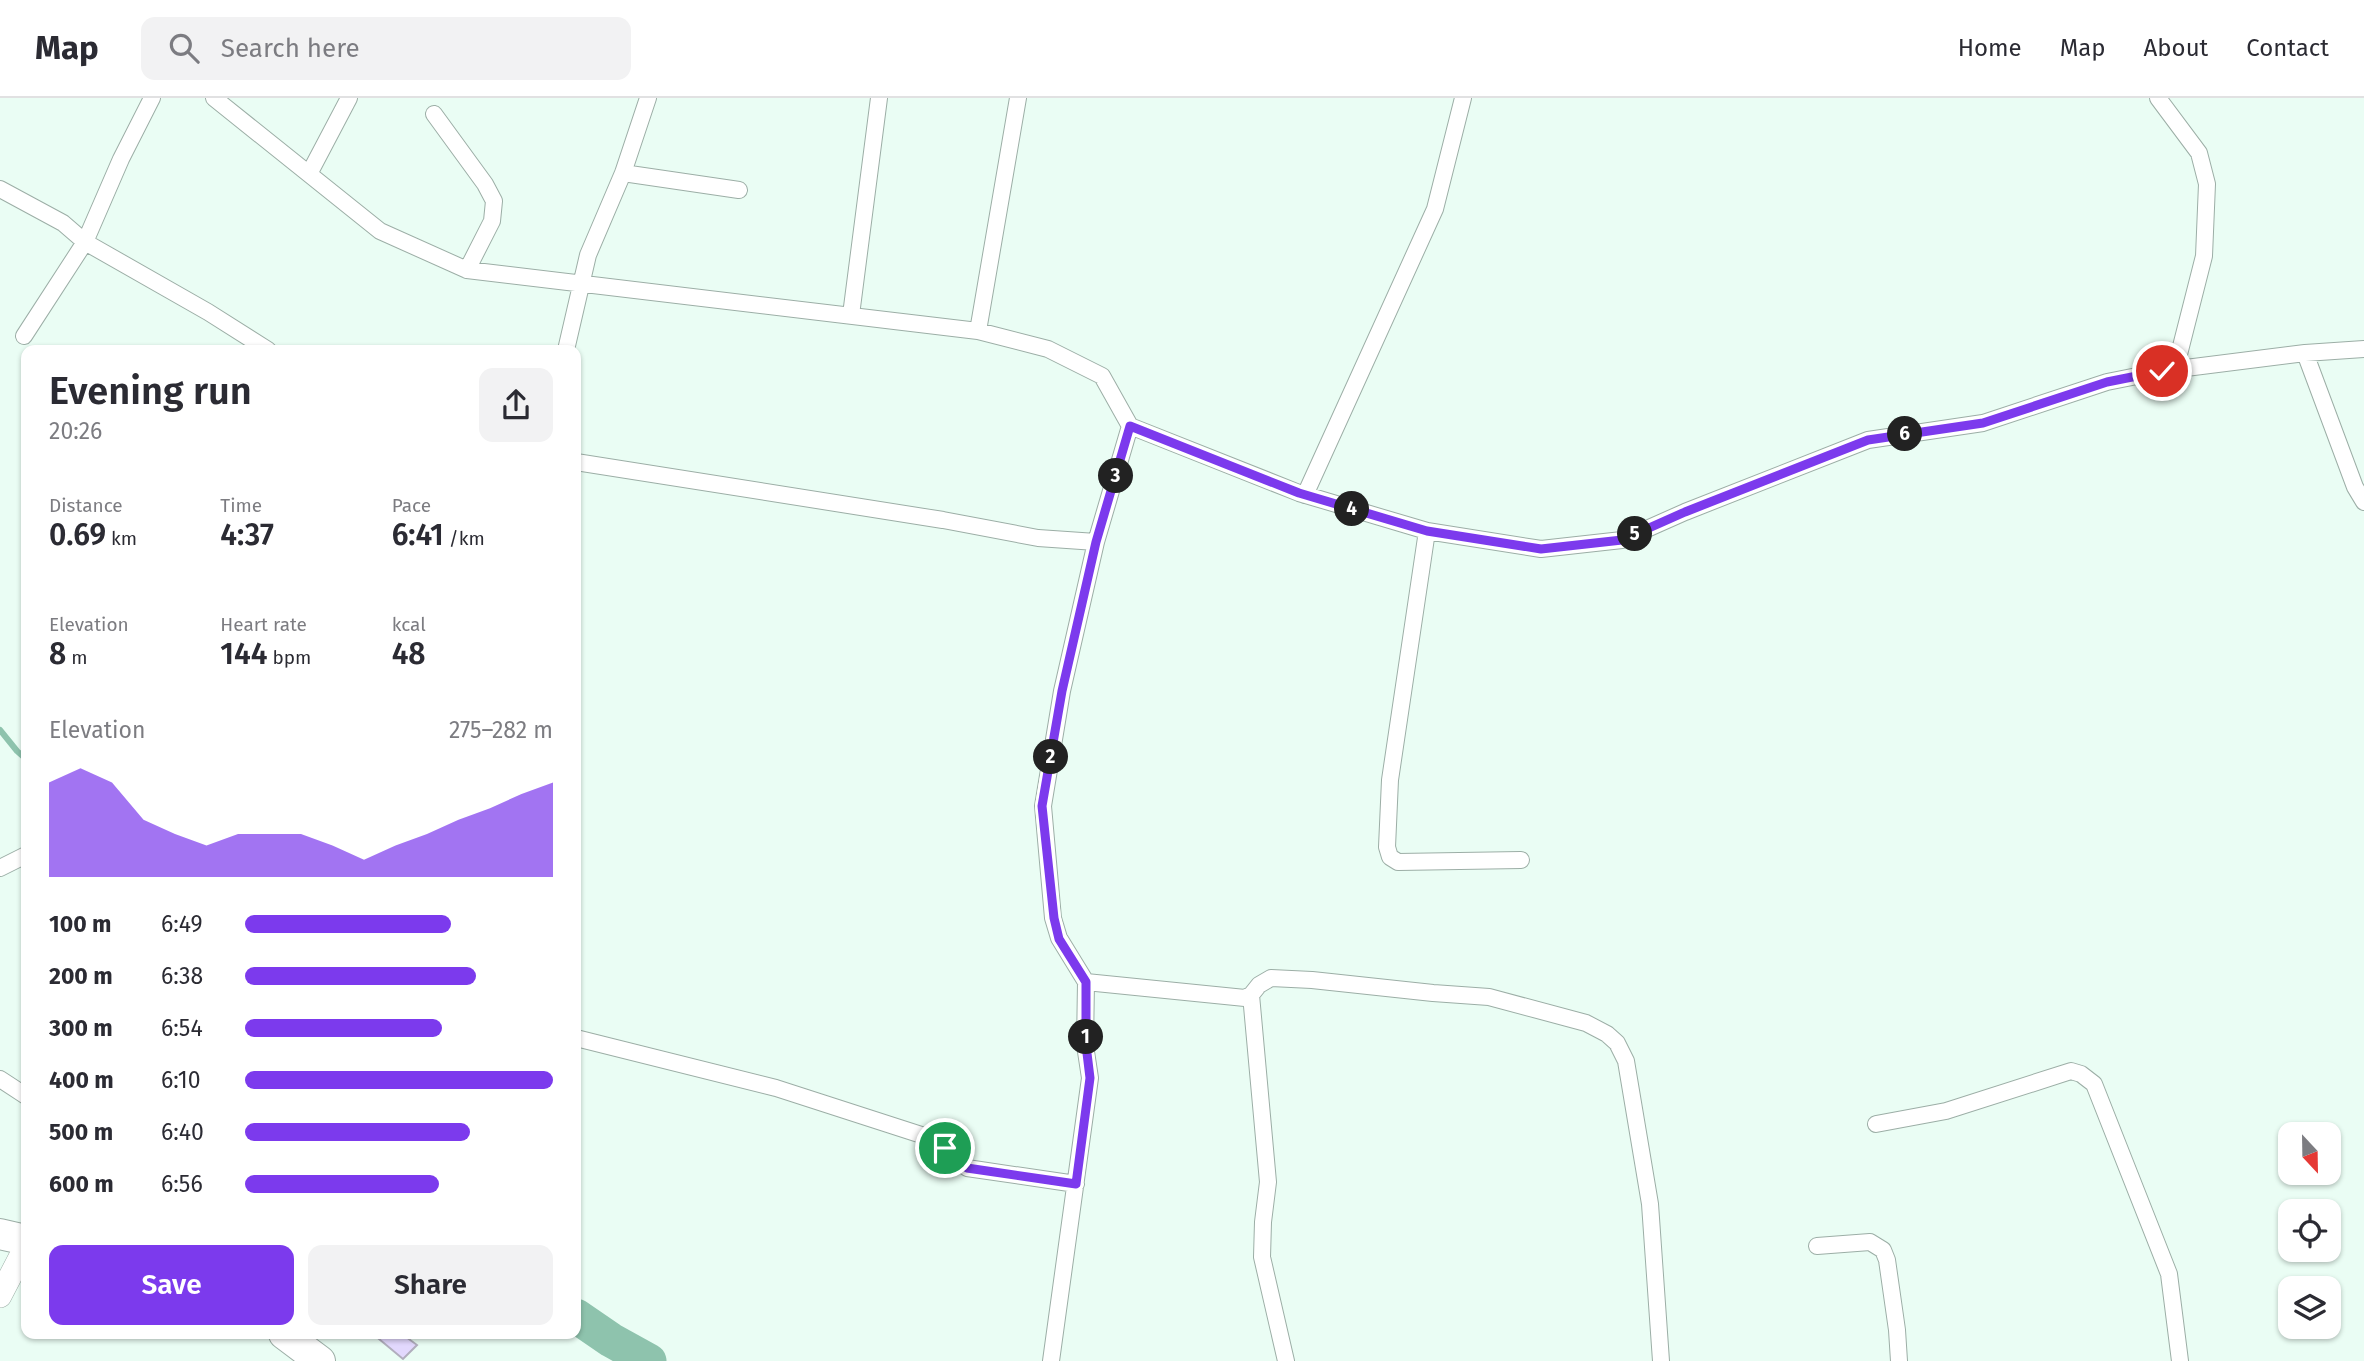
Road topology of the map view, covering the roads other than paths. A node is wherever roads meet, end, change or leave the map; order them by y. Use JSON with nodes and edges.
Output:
{"nodes":[{"id":1,"x":152,"y":98,"type":"edge"},
{"id":2,"x":214,"y":98,"type":"edge"},
{"id":3,"x":349,"y":98,"type":"edge"},
{"id":4,"x":648,"y":98,"type":"edge"},
{"id":5,"x":878,"y":98,"type":"edge"},
{"id":6,"x":1018,"y":98,"type":"edge"},
{"id":7,"x":1463,"y":98,"type":"edge"},
{"id":8,"x":2158,"y":98,"type":"edge"},
{"id":9,"x":231,"y":104,"type":"edge"},
{"id":10,"x":435,"y":114,"type":"dead end"},
{"id":11,"x":623,"y":173,"type":"junction"},
{"id":12,"x":309,"y":174,"type":"junction"},
{"id":13,"x":0,"y":189,"type":"edge"},
{"id":14,"x":739,"y":190,"type":"dead end"},
{"id":15,"x":85,"y":242,"type":"junction"},
{"id":16,"x":467,"y":270,"type":"junction"},
{"id":17,"x":580,"y":283,"type":"junction"},
{"id":18,"x":851,"y":315,"type":"junction"},
{"id":19,"x":978,"y":331,"type":"junction"},
{"id":20,"x":24,"y":336,"type":"dead end"},
{"id":21,"x":260,"y":345,"type":"edge"},
{"id":22,"x":567,"y":345,"type":"edge"},
{"id":23,"x":2364,"y":349,"type":"edge"},
{"id":24,"x":2305,"y":353,"type":"junction"},
{"id":25,"x":2175,"y":369,"type":"junction"},
{"id":26,"x":1130,"y":426,"type":"junction"},
{"id":27,"x":581,"y":463,"type":"edge"},
{"id":28,"x":1306,"y":495,"type":"junction"},
{"id":29,"x":2364,"y":502,"type":"edge"},
{"id":30,"x":1427,"y":531,"type":"junction"},
{"id":31,"x":1096,"y":542,"type":"junction"},
{"id":32,"x":21,"y":858,"type":"edge"},
{"id":33,"x":1521,"y":860,"type":"dead end"},
{"id":34,"x":0,"y":868,"type":"edge"},
{"id":35,"x":1086,"y":982,"type":"junction"},
{"id":36,"x":1251,"y":995,"type":"junction"},
{"id":37,"x":581,"y":1039,"type":"edge"},
{"id":38,"x":0,"y":1079,"type":"edge"},
{"id":39,"x":21,"y":1093,"type":"edge"},
{"id":40,"x":1876,"y":1124,"type":"dead end"},
{"id":41,"x":1076,"y":1184,"type":"junction"},
{"id":42,"x":0,"y":1234,"type":"edge"},
{"id":43,"x":21,"y":1239,"type":"edge"},
{"id":44,"x":1816,"y":1246,"type":"dead end"},
{"id":45,"x":21,"y":1256,"type":"edge"},
{"id":46,"x":0,"y":1296,"type":"edge"},
{"id":47,"x":291,"y":1339,"type":"edge"},
{"id":48,"x":320,"y":1361,"type":"edge"},
{"id":49,"x":1051,"y":1361,"type":"edge"},
{"id":50,"x":1286,"y":1361,"type":"edge"},
{"id":51,"x":1661,"y":1361,"type":"edge"},
{"id":52,"x":1899,"y":1361,"type":"edge"},
{"id":53,"x":2180,"y":1361,"type":"edge"}],
"edges":[{"from":1,"to":15,"type":"street"},
{"from":2,"to":9,"type":"street"},
{"from":3,"to":12,"type":"street"},
{"from":4,"to":11,"type":"street"},
{"from":5,"to":18,"type":"street"},
{"from":6,"to":19,"type":"street"},
{"from":7,"to":28,"type":"street"},
{"from":8,"to":25,"type":"street"},
{"from":9,"to":12,"type":"street"},
{"from":10,"to":16,"type":"street"},
{"from":11,"to":14,"type":"street"},
{"from":11,"to":17,"type":"street"},
{"from":12,"to":16,"type":"street"},
{"from":13,"to":15,"type":"street"},
{"from":15,"to":20,"type":"street"},
{"from":15,"to":21,"type":"street"},
{"from":16,"to":17,"type":"street"},
{"from":17,"to":18,"type":"street"},
{"from":17,"to":22,"type":"street"},
{"from":18,"to":19,"type":"street"},
{"from":19,"to":26,"type":"street"},
{"from":23,"to":24,"type":"street"},
{"from":24,"to":25,"type":"street"},
{"from":24,"to":29,"type":"street"},
{"from":25,"to":30,"type":"street"},
{"from":26,"to":28,"type":"street"},
{"from":26,"to":31,"type":"street"},
{"from":27,"to":31,"type":"street"},
{"from":28,"to":30,"type":"street"},
{"from":30,"to":33,"type":"street"},
{"from":31,"to":35,"type":"street"},
{"from":32,"to":34,"type":"street"},
{"from":35,"to":36,"type":"street"},
{"from":35,"to":41,"type":"street"},
{"from":36,"to":50,"type":"street"},
{"from":36,"to":51,"type":"street"},
{"from":37,"to":41,"type":"street"},
{"from":38,"to":39,"type":"street"},
{"from":40,"to":53,"type":"street"},
{"from":41,"to":49,"type":"street"},
{"from":42,"to":43,"type":"highway"},
{"from":44,"to":52,"type":"street"},
{"from":45,"to":46,"type":"street"},
{"from":47,"to":48,"type":"highway"}]}
